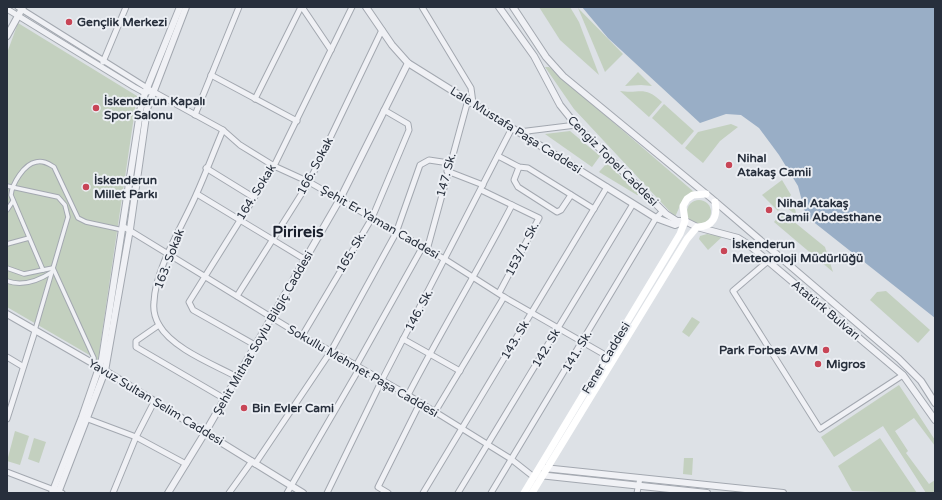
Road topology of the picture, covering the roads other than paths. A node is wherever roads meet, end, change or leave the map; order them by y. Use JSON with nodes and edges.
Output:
{"nodes":[{"id":1,"x":126,"y":7,"type":"edge"},
{"id":2,"x":180,"y":7,"type":"edge"},
{"id":3,"x":186,"y":7,"type":"edge"},
{"id":4,"x":240,"y":7,"type":"edge"},
{"id":5,"x":301,"y":7,"type":"edge"},
{"id":6,"x":352,"y":7,"type":"edge"},
{"id":7,"x":366,"y":7,"type":"edge"},
{"id":8,"x":422,"y":7,"type":"edge"},
{"id":9,"x":499,"y":7,"type":"edge"},
{"id":10,"x":513,"y":7,"type":"edge"},
{"id":11,"x":21,"y":8,"type":"edge"},
{"id":12,"x":7,"y":9,"type":"edge"},
{"id":13,"x":16,"y":15,"type":"junction"},
{"id":14,"x":382,"y":30,"type":"junction"},
{"id":15,"x":7,"y":36,"type":"edge"},
{"id":16,"x":331,"y":50,"type":"junction"},
{"id":17,"x":104,"y":60,"type":"junction"},
{"id":18,"x":408,"y":63,"type":"junction"},
{"id":19,"x":101,"y":67,"type":"junction"},
{"id":20,"x":212,"y":75,"type":"junction"},
{"id":21,"x":150,"y":89,"type":"junction"},
{"id":22,"x":145,"y":93,"type":"junction"},
{"id":23,"x":255,"y":99,"type":"junction"},
{"id":24,"x":470,"y":101,"type":"junction"},
{"id":25,"x":384,"y":110,"type":"junction"},
{"id":26,"x":195,"y":115,"type":"junction"},
{"id":27,"x":297,"y":121,"type":"junction"},
{"id":28,"x":576,"y":125,"type":"junction"},
{"id":29,"x":512,"y":128,"type":"junction"},
{"id":30,"x":223,"y":130,"type":"junction"},
{"id":31,"x":519,"y":132,"type":"junction"},
{"id":32,"x":498,"y":156,"type":"junction"},
{"id":33,"x":449,"y":163,"type":"junction"},
{"id":34,"x":274,"y":166,"type":"junction"},
{"id":35,"x":206,"y":168,"type":"junction"},
{"id":36,"x":519,"y":168,"type":"junction"},
{"id":37,"x":447,"y":171,"type":"junction"},
{"id":38,"x":309,"y":182,"type":"junction"},
{"id":39,"x":7,"y":186,"type":"edge"},
{"id":40,"x":12,"y":187,"type":"junction"},
{"id":41,"x":607,"y":187,"type":"junction"},
{"id":42,"x":482,"y":188,"type":"junction"},
{"id":43,"x":197,"y":194,"type":"junction"},
{"id":44,"x":10,"y":195,"type":"junction"},
{"id":45,"x":571,"y":195,"type":"junction"},
{"id":46,"x":253,"y":197,"type":"junction"},
{"id":47,"x":710,"y":198,"type":"junction"},
{"id":48,"x":7,"y":200,"type":"edge"},
{"id":49,"x":340,"y":200,"type":"junction"},
{"id":50,"x":13,"y":201,"type":"junction"},
{"id":51,"x":634,"y":204,"type":"junction"},
{"id":52,"x":512,"y":205,"type":"junction"},
{"id":53,"x":594,"y":209,"type":"junction"},
{"id":54,"x":7,"y":210,"type":"edge"},
{"id":55,"x":663,"y":211,"type":"junction"},
{"id":56,"x":372,"y":218,"type":"junction"},
{"id":57,"x":656,"y":218,"type":"junction"},
{"id":58,"x":238,"y":220,"type":"junction"},
{"id":59,"x":685,"y":221,"type":"junction"},
{"id":60,"x":697,"y":227,"type":"junction"},
{"id":61,"x":126,"y":228,"type":"junction"},
{"id":62,"x":396,"y":233,"type":"junction"},
{"id":63,"x":29,"y":238,"type":"junction"},
{"id":64,"x":271,"y":240,"type":"junction"},
{"id":65,"x":7,"y":244,"type":"edge"},
{"id":66,"x":424,"y":249,"type":"junction"},
{"id":67,"x":168,"y":254,"type":"junction"},
{"id":68,"x":306,"y":260,"type":"junction"},
{"id":69,"x":446,"y":260,"type":"junction"},
{"id":70,"x":768,"y":261,"type":"junction"},
{"id":71,"x":7,"y":268,"type":"edge"},
{"id":72,"x":44,"y":270,"type":"junction"},
{"id":73,"x":52,"y":270,"type":"junction"},
{"id":74,"x":204,"y":277,"type":"junction"},
{"id":75,"x":474,"y":278,"type":"junction"},
{"id":76,"x":7,"y":281,"type":"edge"},
{"id":77,"x":499,"y":293,"type":"junction"},
{"id":78,"x":237,"y":296,"type":"junction"},
{"id":79,"x":504,"y":297,"type":"junction"},
{"id":80,"x":531,"y":313,"type":"junction"},
{"id":81,"x":7,"y":314,"type":"edge"},
{"id":82,"x":272,"y":318,"type":"junction"},
{"id":83,"x":159,"y":325,"type":"junction"},
{"id":84,"x":558,"y":328,"type":"junction"},
{"id":85,"x":34,"y":331,"type":"junction"},
{"id":86,"x":302,"y":336,"type":"junction"},
{"id":87,"x":403,"y":339,"type":"junction"},
{"id":88,"x":583,"y":342,"type":"junction"},
{"id":89,"x":256,"y":345,"type":"junction"},
{"id":90,"x":331,"y":351,"type":"junction"},
{"id":91,"x":429,"y":355,"type":"junction"},
{"id":92,"x":607,"y":356,"type":"junction"},
{"id":93,"x":7,"y":357,"type":"edge"},
{"id":94,"x":96,"y":365,"type":"junction"},
{"id":95,"x":22,"y":366,"type":"junction"},
{"id":96,"x":358,"y":368,"type":"junction"},
{"id":97,"x":106,"y":370,"type":"junction"},
{"id":98,"x":460,"y":371,"type":"junction"},
{"id":99,"x":903,"y":375,"type":"junction"},
{"id":100,"x":237,"y":377,"type":"junction"},
{"id":101,"x":382,"y":380,"type":"junction"},
{"id":102,"x":408,"y":396,"type":"junction"},
{"id":103,"x":225,"y":399,"type":"junction"},
{"id":104,"x":154,"y":402,"type":"junction"},
{"id":105,"x":420,"y":403,"type":"junction"},
{"id":106,"x":935,"y":403,"type":"edge"},
{"id":107,"x":434,"y":412,"type":"junction"},
{"id":108,"x":7,"y":419,"type":"edge"},
{"id":109,"x":88,"y":419,"type":"junction"},
{"id":110,"x":935,"y":420,"type":"edge"},
{"id":111,"x":461,"y":430,"type":"junction"},
{"id":112,"x":206,"y":432,"type":"junction"},
{"id":113,"x":136,"y":437,"type":"junction"},
{"id":114,"x":488,"y":444,"type":"junction"},
{"id":115,"x":511,"y":459,"type":"junction"},
{"id":116,"x":254,"y":462,"type":"junction"},
{"id":117,"x":186,"y":464,"type":"junction"},
{"id":118,"x":547,"y":468,"type":"junction"},
{"id":119,"x":7,"y":472,"type":"edge"},
{"id":120,"x":538,"y":475,"type":"junction"},
{"id":121,"x":640,"y":478,"type":"junction"},
{"id":122,"x":638,"y":485,"type":"junction"},
{"id":123,"x":291,"y":486,"type":"junction"},
{"id":124,"x":754,"y":491,"type":"edge"},
{"id":125,"x":57,"y":492,"type":"edge"},
{"id":126,"x":113,"y":493,"type":"edge"},
{"id":127,"x":168,"y":493,"type":"edge"},
{"id":128,"x":229,"y":493,"type":"edge"},
{"id":129,"x":287,"y":493,"type":"edge"},
{"id":130,"x":303,"y":493,"type":"edge"},
{"id":131,"x":328,"y":493,"type":"edge"},
{"id":132,"x":388,"y":493,"type":"edge"},
{"id":133,"x":423,"y":493,"type":"edge"},
{"id":134,"x":458,"y":493,"type":"edge"},
{"id":135,"x":491,"y":493,"type":"edge"},
{"id":136,"x":524,"y":493,"type":"edge"},
{"id":137,"x":532,"y":493,"type":"edge"},
{"id":138,"x":636,"y":493,"type":"edge"},
{"id":139,"x":707,"y":493,"type":"edge"},
{"id":140,"x":783,"y":493,"type":"edge"}],
"edges":[{"from":1,"to":17,"type":"street"},
{"from":2,"to":21,"type":"street"},
{"from":3,"to":21,"type":"street"},
{"from":4,"to":20,"type":"street"},
{"from":5,"to":16,"type":"street"},
{"from":5,"to":23,"type":"street"},
{"from":6,"to":16,"type":"street","name":"164. Sokak"},
{"from":7,"to":14,"type":"street","name":"Lale Mustafa Paşa Caddesi"},
{"from":8,"to":24,"type":"street"},
{"from":9,"to":28,"type":"street","name":"Cengiz Topel Caddesi"},
{"from":10,"to":47,"type":"street"},
{"from":11,"to":13,"type":"street"},
{"from":11,"to":17,"type":"street","name":"Şehit Er Yaman Caddesi"},
{"from":12,"to":13,"type":"street"},
{"from":13,"to":15,"type":"street"},
{"from":13,"to":19,"type":"street"},
{"from":14,"to":18,"type":"street","name":"Lale Mustafa Paşa Caddesi"},
{"from":14,"to":38,"type":"street","name":"166. Sokak"},
{"from":16,"to":27,"type":"street","name":"164. Sokak"},
{"from":17,"to":19,"type":"street"},
{"from":17,"to":21,"type":"street","name":"Şehit Er Yaman Caddesi"},
{"from":18,"to":24,"type":"street","name":"Lale Mustafa Paşa Caddesi"},
{"from":18,"to":25,"type":"street","name":"Şehit Mithat Soylu Bilgiç Caddesi"},
{"from":19,"to":22,"type":"street"},
{"from":20,"to":23,"type":"street"},
{"from":20,"to":26,"type":"street"},
{"from":21,"to":22,"type":"street"},
{"from":21,"to":26,"type":"street","name":"Şehit Er Yaman Caddesi"},
{"from":21,"to":61,"type":"street"},
{"from":22,"to":61,"type":"street"},
{"from":23,"to":27,"type":"street"},
{"from":24,"to":29,"type":"street","name":"Lale Mustafa Paşa Caddesi"},
{"from":24,"to":33,"type":"street","name":"147. Sk."},
{"from":25,"to":49,"type":"street","name":"Şehit Mithat Soylu Bilgiç Caddesi"},
{"from":25,"to":56,"type":"street","name":"165. Sk."},
{"from":26,"to":30,"type":"street","name":"Şehit Er Yaman Caddesi"},
{"from":27,"to":34,"type":"street","name":"164. Sokak"},
{"from":28,"to":31,"type":"street"},
{"from":28,"to":55,"type":"street","name":"Cengiz Topel Caddesi"},
{"from":29,"to":31,"type":"street","name":"Lale Mustafa Paşa Caddesi"},
{"from":29,"to":32,"type":"street","name":"146. Sk."},
{"from":30,"to":34,"type":"street","name":"Şehit Er Yaman Caddesi"},
{"from":30,"to":35,"type":"street","name":"163. Sokak"},
{"from":31,"to":41,"type":"street","name":"Lale Mustafa Paşa Caddesi"},
{"from":32,"to":36,"type":"street"},
{"from":32,"to":42,"type":"street","name":"146. Sk."},
{"from":33,"to":37,"type":"street","name":"147. Sk."},
{"from":33,"to":62,"type":"street"},
{"from":34,"to":38,"type":"street","name":"Şehit Er Yaman Caddesi"},
{"from":34,"to":46,"type":"street","name":"164. Sokak"},
{"from":35,"to":43,"type":"street","name":"163. Sokak"},
{"from":35,"to":46,"type":"street"},
{"from":36,"to":45,"type":"street"},
{"from":36,"to":45,"type":"street"},
{"from":37,"to":42,"type":"street","name":"153/1. Sk."},
{"from":37,"to":66,"type":"street","name":"147. Sk."},
{"from":38,"to":49,"type":"street","name":"Şehit Er Yaman Caddesi"},
{"from":38,"to":64,"type":"street","name":"166. Sokak"},
{"from":39,"to":40,"type":"street"},
{"from":40,"to":44,"type":"street"},
{"from":40,"to":61,"type":"street"},
{"from":40,"to":73,"type":"street"},
{"from":41,"to":51,"type":"street","name":"Lale Mustafa Paşa Caddesi"},
{"from":41,"to":53,"type":"street","name":"143. Sk"},
{"from":42,"to":52,"type":"street","name":"153/1. Sk."},
{"from":42,"to":69,"type":"street","name":"146. Sk."},
{"from":43,"to":58,"type":"street"},
{"from":43,"to":67,"type":"street","name":"163. Sokak"},
{"from":44,"to":48,"type":"street"},
{"from":44,"to":50,"type":"street"},
{"from":45,"to":53,"type":"street"},
{"from":46,"to":58,"type":"street","name":"164. Sokak"},
{"from":47,"to":59,"type":"main road"},
{"from":47,"to":60,"type":"main road"},
{"from":47,"to":106,"type":"street","name":"Atatürk Bulvarı"},
{"from":49,"to":56,"type":"street","name":"Şehit Er Yaman Caddesi"},
{"from":49,"to":68,"type":"street","name":"Şehit Mithat Soylu Bilgiç Caddesi"},
{"from":50,"to":54,"type":"street"},
{"from":50,"to":63,"type":"street"},
{"from":51,"to":57,"type":"street","name":"Lale Mustafa Paşa Caddesi"},
{"from":51,"to":84,"type":"street","name":"142. Sk"},
{"from":52,"to":75,"type":"street"},
{"from":52,"to":77,"type":"street","name":"153/1. Sk."},
{"from":53,"to":80,"type":"street","name":"143. Sk"},
{"from":55,"to":57,"type":"street","name":"141. Sk."},
{"from":55,"to":59,"type":"street","name":"Cengiz Topel Caddesi"},
{"from":56,"to":62,"type":"street","name":"Şehit Er Yaman Caddesi"},
{"from":56,"to":86,"type":"street","name":"165. Sk."},
{"from":57,"to":59,"type":"street","name":"Lale Mustafa Paşa Caddesi"},
{"from":57,"to":88,"type":"street","name":"141. Sk."},
{"from":58,"to":64,"type":"street"},
{"from":58,"to":74,"type":"street","name":"164. Sokak"},
{"from":59,"to":60,"type":"street"},
{"from":59,"to":92,"type":"main road","name":"Fener Caddesi"},
{"from":60,"to":70,"type":"street","name":"Atatürk Bulvarı"},
{"from":60,"to":118,"type":"main road","name":"Fener Caddesi"},
{"from":61,"to":67,"type":"street","name":"Sokullu Mehmet Paşa Caddesi"},
{"from":61,"to":94,"type":"street"},
{"from":61,"to":97,"type":"street"},
{"from":62,"to":66,"type":"street","name":"Şehit Er Yaman Caddesi"},
{"from":62,"to":90,"type":"street"},
{"from":63,"to":65,"type":"street"},
{"from":63,"to":72,"type":"street"},
{"from":64,"to":68,"type":"street"},
{"from":64,"to":78,"type":"street","name":"166. Sokak"},
{"from":66,"to":69,"type":"street","name":"Şehit Er Yaman Caddesi"},
{"from":66,"to":96,"type":"street","name":"147. Sk."},
{"from":67,"to":74,"type":"street","name":"Sokullu Mehmet Paşa Caddesi"},
{"from":67,"to":83,"type":"street","name":"163. Sokak"},
{"from":68,"to":82,"type":"street","name":"Şehit Mithat Soylu Bilgiç Caddesi"},
{"from":69,"to":75,"type":"street","name":"Şehit Er Yaman Caddesi"},
{"from":69,"to":87,"type":"street","name":"146. Sk."},
{"from":70,"to":99,"type":"street","name":"Atatürk Bulvarı"},
{"from":70,"to":99,"type":"street"},
{"from":71,"to":72,"type":"street"},
{"from":72,"to":73,"type":"street"},
{"from":73,"to":76,"type":"street"},
{"from":73,"to":85,"type":"street"},
{"from":73,"to":94,"type":"street"},
{"from":74,"to":78,"type":"street","name":"Sokullu Mehmet Paşa Caddesi"},
{"from":74,"to":89,"type":"street","name":"164. Sokak"},
{"from":75,"to":77,"type":"street","name":"Şehit Er Yaman Caddesi"},
{"from":75,"to":91,"type":"street"},
{"from":77,"to":79,"type":"street","name":"Şehit Er Yaman Caddesi"},
{"from":78,"to":82,"type":"street","name":"Sokullu Mehmet Paşa Caddesi"},
{"from":79,"to":80,"type":"street","name":"Şehit Er Yaman Caddesi"},
{"from":79,"to":98,"type":"street"},
{"from":80,"to":84,"type":"street","name":"Şehit Er Yaman Caddesi"},
{"from":80,"to":111,"type":"street","name":"143. Sk"},
{"from":81,"to":85,"type":"street","name":"Yavuz Sultan Selim Caddesi"},
{"from":82,"to":86,"type":"street","name":"Sokullu Mehmet Paşa Caddesi"},
{"from":82,"to":89,"type":"street","name":"Şehit Mithat Soylu Bilgiç Caddesi"},
{"from":83,"to":100,"type":"street"},
{"from":83,"to":103,"type":"street"},
{"from":84,"to":88,"type":"street","name":"Şehit Er Yaman Caddesi"},
{"from":84,"to":114,"type":"street","name":"142. Sk"},
{"from":85,"to":94,"type":"street","name":"Yavuz Sultan Selim Caddesi"},
{"from":85,"to":95,"type":"street"},
{"from":86,"to":90,"type":"street","name":"Sokullu Mehmet Paşa Caddesi"},
{"from":87,"to":91,"type":"street"},
{"from":87,"to":101,"type":"street","name":"146. Sk."},
{"from":88,"to":92,"type":"street","name":"Şehit Er Yaman Caddesi"},
{"from":88,"to":115,"type":"street","name":"141. Sk."},
{"from":89,"to":100,"type":"street","name":"Şehit Mithat Soylu Bilgiç Caddesi"},
{"from":90,"to":96,"type":"street","name":"Sokullu Mehmet Paşa Caddesi"},
{"from":90,"to":116,"type":"street"},
{"from":91,"to":98,"type":"street"},
{"from":91,"to":102,"type":"street"},
{"from":92,"to":120,"type":"main road","name":"Fener Caddesi"},
{"from":93,"to":95,"type":"street"},
{"from":94,"to":97,"type":"street","name":"Yavuz Sultan Selim Caddesi"},
{"from":94,"to":125,"type":"street"},
{"from":95,"to":108,"type":"street"},
{"from":96,"to":101,"type":"street","name":"Sokullu Mehmet Paşa Caddesi"},
{"from":96,"to":123,"type":"street","name":"147. Sk."},
{"from":97,"to":104,"type":"street","name":"Yavuz Sultan Selim Caddesi"},
{"from":97,"to":109,"type":"street"},
{"from":98,"to":107,"type":"street"},
{"from":99,"to":110,"type":"street","name":"Atatürk Bulvarı"},
{"from":100,"to":103,"type":"street","name":"Şehit Mithat Soylu Bilgiç Caddesi"},
{"from":101,"to":102,"type":"street","name":"Sokullu Mehmet Paşa Caddesi"},
{"from":101,"to":131,"type":"street","name":"146. Sk."},
{"from":102,"to":105,"type":"street","name":"Sokullu Mehmet Paşa Caddesi"},
{"from":103,"to":112,"type":"street","name":"Şehit Mithat Soylu Bilgiç Caddesi"},
{"from":104,"to":112,"type":"street","name":"Yavuz Sultan Selim Caddesi"},
{"from":104,"to":113,"type":"street"},
{"from":105,"to":107,"type":"street","name":"Sokullu Mehmet Paşa Caddesi"},
{"from":105,"to":132,"type":"street"},
{"from":107,"to":111,"type":"street","name":"Sokullu Mehmet Paşa Caddesi"},
{"from":109,"to":113,"type":"street"},
{"from":109,"to":125,"type":"street"},
{"from":111,"to":114,"type":"street","name":"Sokullu Mehmet Paşa Caddesi"},
{"from":111,"to":133,"type":"street","name":"143. Sk"},
{"from":112,"to":116,"type":"street","name":"Yavuz Sultan Selim Caddesi"},
{"from":112,"to":117,"type":"street","name":"Şehit Mithat Soylu Bilgiç Caddesi"},
{"from":113,"to":117,"type":"street"},
{"from":113,"to":126,"type":"street"},
{"from":114,"to":115,"type":"street","name":"Sokullu Mehmet Paşa Caddesi"},
{"from":114,"to":134,"type":"street","name":"142. Sk"},
{"from":115,"to":120,"type":"street","name":"Sokullu Mehmet Paşa Caddesi"},
{"from":115,"to":135,"type":"street","name":"141. Sk."},
{"from":116,"to":123,"type":"street","name":"Yavuz Sultan Selim Caddesi"},
{"from":116,"to":128,"type":"street"},
{"from":117,"to":127,"type":"street","name":"Şehit Mithat Soylu Bilgiç Caddesi"},
{"from":118,"to":120,"type":"main road","name":"Fener Caddesi"},
{"from":118,"to":121,"type":"street"},
{"from":119,"to":125,"type":"street"},
{"from":120,"to":122,"type":"street"},
{"from":120,"to":136,"type":"main road","name":"Fener Caddesi"},
{"from":120,"to":137,"type":"main road","name":"Fener Caddesi"},
{"from":121,"to":122,"type":"street"},
{"from":121,"to":124,"type":"street"},
{"from":122,"to":138,"type":"street"},
{"from":122,"to":139,"type":"street"},
{"from":123,"to":129,"type":"street","name":"147. Sk."},
{"from":123,"to":130,"type":"street","name":"Yavuz Sultan Selim Caddesi"},
{"from":124,"to":140,"type":"street"}]}
